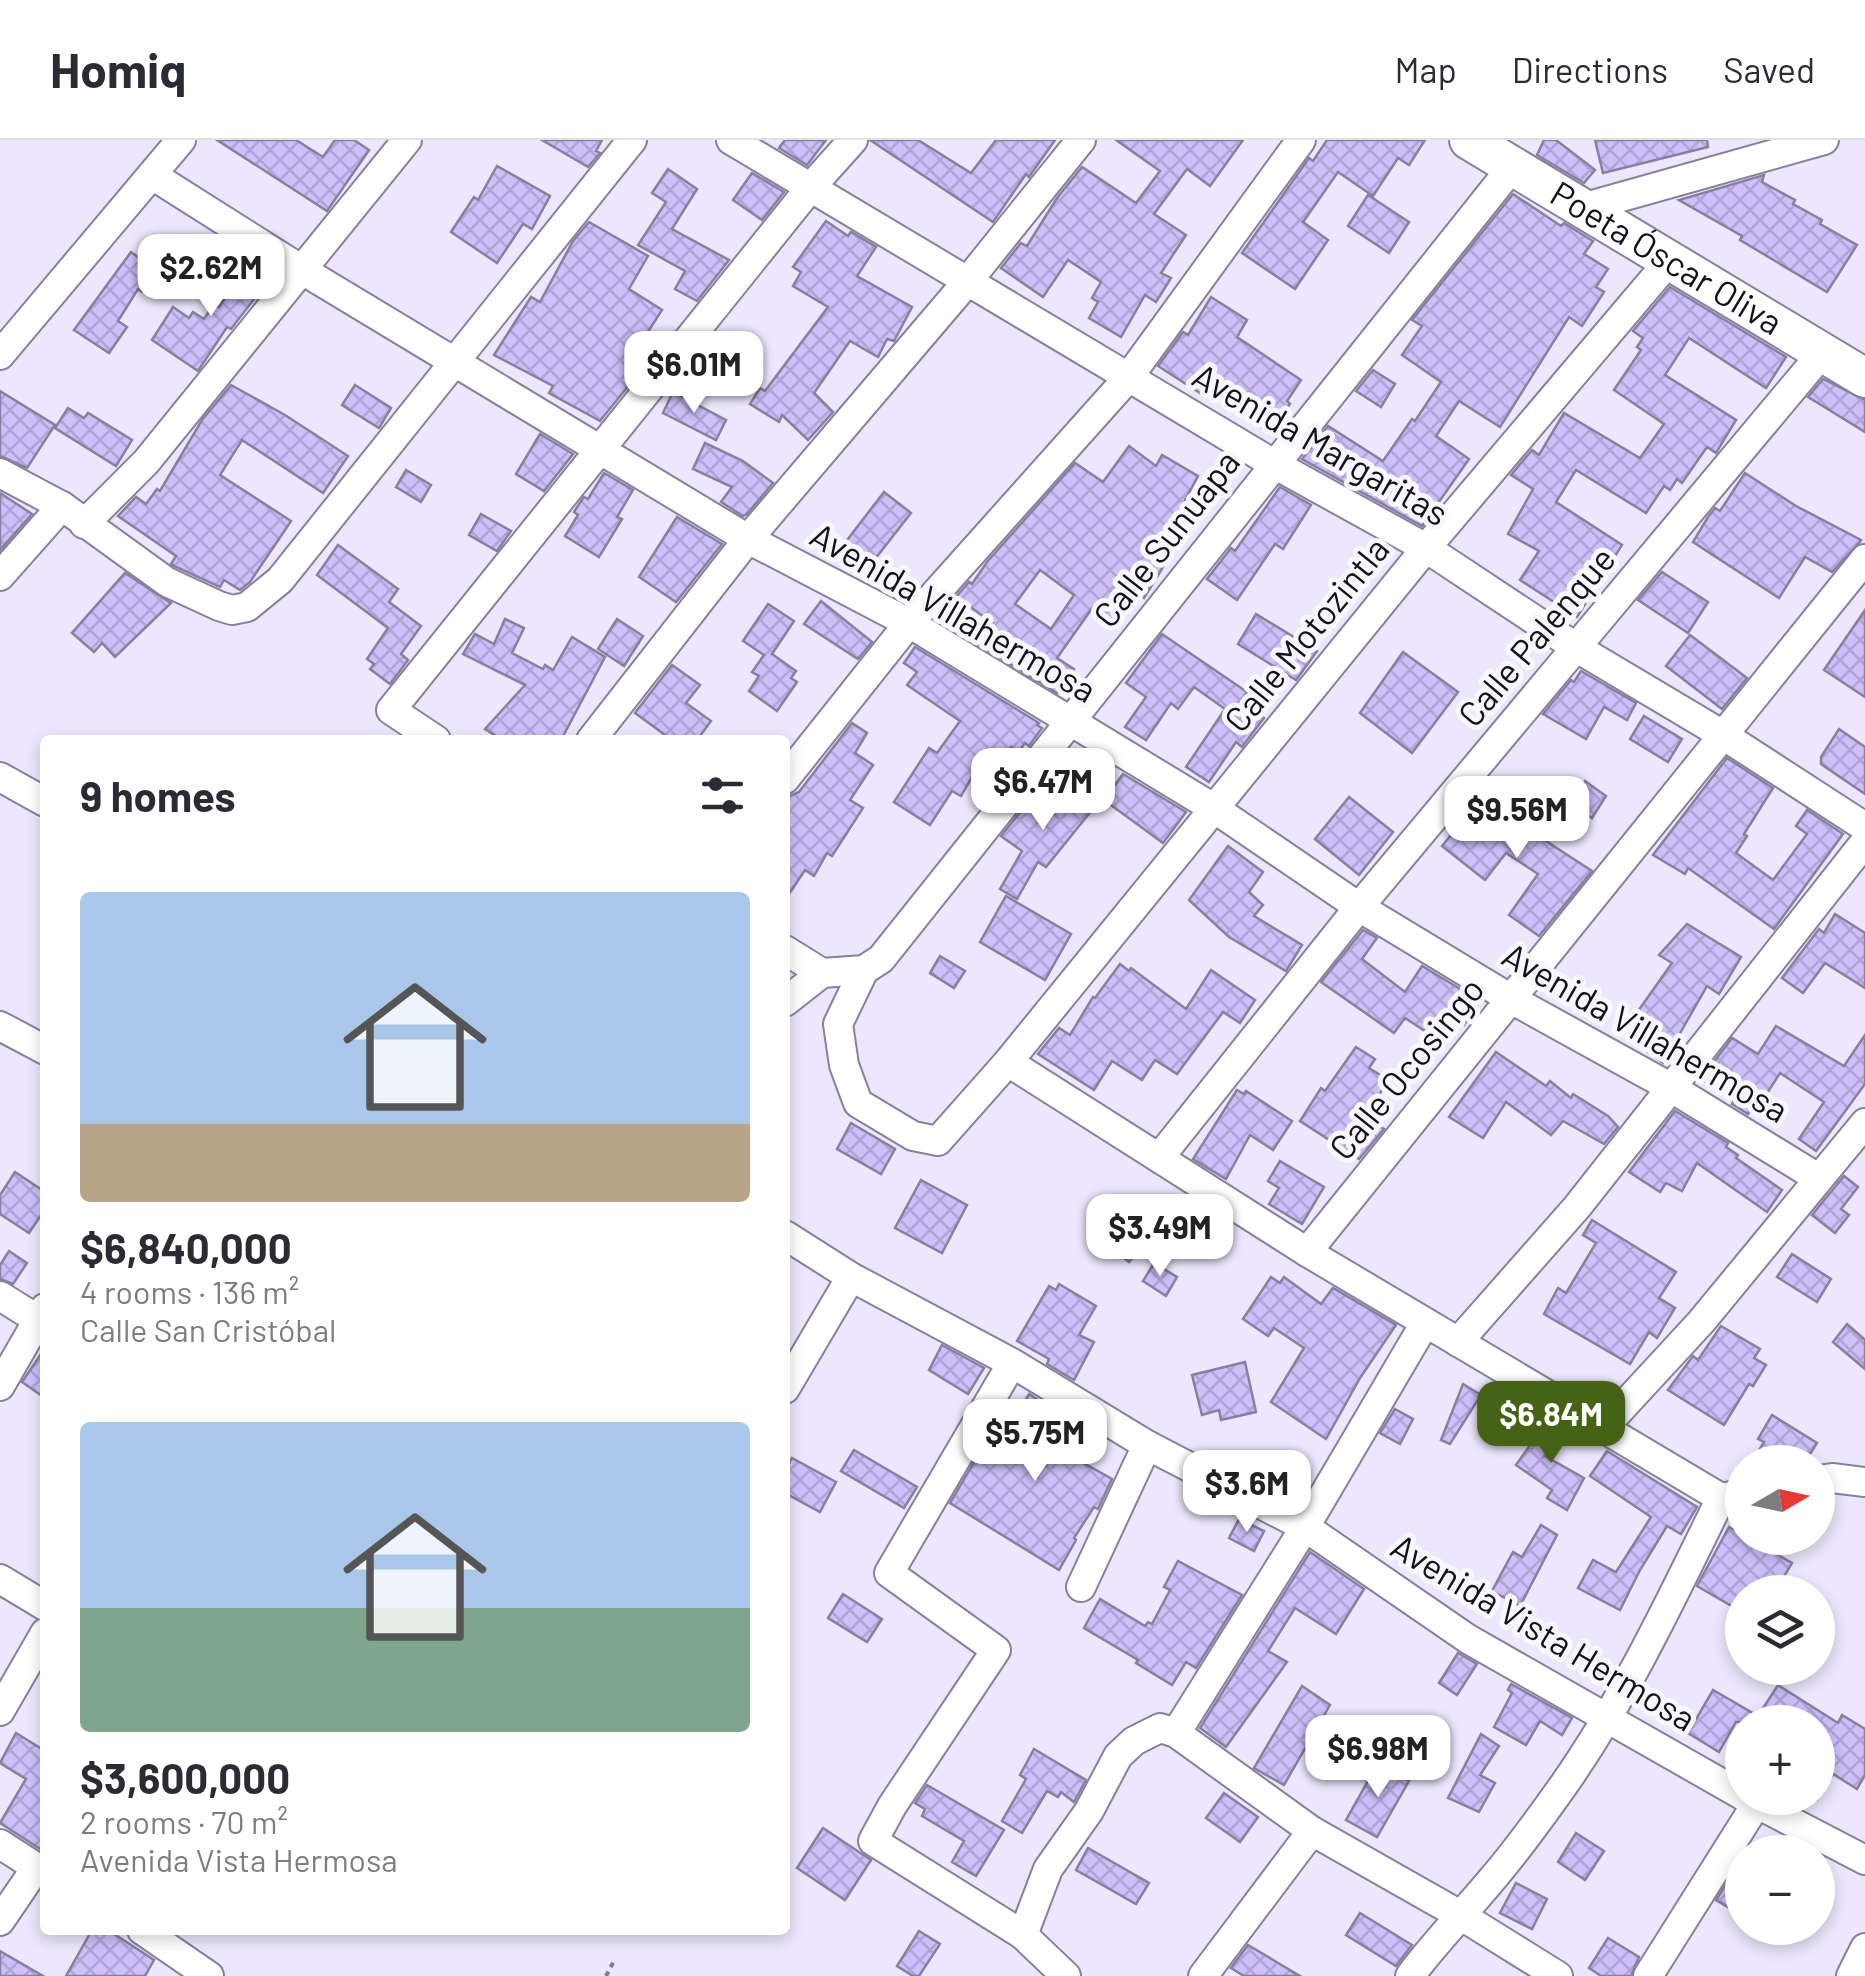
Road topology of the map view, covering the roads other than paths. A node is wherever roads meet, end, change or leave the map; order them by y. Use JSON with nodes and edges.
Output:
{"nodes":[{"id":1,"x":181,"y":140,"type":"edge"},
{"id":2,"x":407,"y":140,"type":"edge"},
{"id":3,"x":632,"y":140,"type":"edge"},
{"id":4,"x":730,"y":140,"type":"edge"},
{"id":5,"x":853,"y":140,"type":"edge"},
{"id":6,"x":1080,"y":140,"type":"edge"},
{"id":7,"x":1302,"y":140,"type":"edge"},
{"id":8,"x":1472,"y":140,"type":"edge"},
{"id":9,"x":1824,"y":140,"type":"edge"},
{"id":10,"x":1513,"y":166,"type":"junction"},
{"id":11,"x":152,"y":175,"type":"junction"},
{"id":12,"x":810,"y":188,"type":"junction"},
{"id":13,"x":1582,"y":208,"type":"junction"},
{"id":14,"x":1670,"y":260,"type":"junction"},
{"id":15,"x":302,"y":270,"type":"junction"},
{"id":16,"x":967,"y":282,"type":"junction"},
{"id":17,"x":1824,"y":352,"type":"junction"},
{"id":18,"x":0,"y":355,"type":"edge"},
{"id":19,"x":455,"y":360,"type":"junction"},
{"id":20,"x":1128,"y":378,"type":"junction"},
{"id":21,"x":1865,"y":378,"type":"edge"},
{"id":22,"x":598,"y":448,"type":"junction"},
{"id":23,"x":1274,"y":464,"type":"junction"},
{"id":24,"x":0,"y":473,"type":"edge"},
{"id":25,"x":73,"y":515,"type":"junction"},
{"id":26,"x":748,"y":538,"type":"junction"},
{"id":27,"x":1426,"y":548,"type":"junction"},
{"id":28,"x":1865,"y":559,"type":"edge"},
{"id":29,"x":0,"y":576,"type":"edge"},
{"id":30,"x":910,"y":624,"type":"junction"},
{"id":31,"x":1577,"y":648,"type":"junction"},
{"id":32,"x":1070,"y":724,"type":"junction"},
{"id":33,"x":428,"y":735,"type":"edge"},
{"id":34,"x":595,"y":735,"type":"edge"},
{"id":35,"x":1724,"y":735,"type":"junction"},
{"id":36,"x":790,"y":773,"type":"edge"},
{"id":37,"x":0,"y":777,"type":"edge"},
{"id":38,"x":40,"y":799,"type":"edge"},
{"id":39,"x":1215,"y":809,"type":"junction"},
{"id":40,"x":1865,"y":827,"type":"edge"},
{"id":41,"x":1865,"y":842,"type":"edge"},
{"id":42,"x":1360,"y":907,"type":"junction"},
{"id":43,"x":790,"y":953,"type":"edge"},
{"id":44,"x":872,"y":964,"type":"junction"},
{"id":45,"x":822,"y":973,"type":"junction"},
{"id":46,"x":790,"y":998,"type":"edge"},
{"id":47,"x":1511,"y":1000,"type":"junction"},
{"id":48,"x":0,"y":1026,"type":"edge"},
{"id":49,"x":40,"y":1047,"type":"edge"},
{"id":50,"x":1008,"y":1062,"type":"junction"},
{"id":51,"x":1670,"y":1088,"type":"junction"},
{"id":52,"x":1865,"y":1123,"type":"edge"},
{"id":53,"x":1159,"y":1158,"type":"junction"},
{"id":54,"x":1818,"y":1178,"type":"junction"},
{"id":55,"x":790,"y":1238,"type":"edge"},
{"id":56,"x":1308,"y":1252,"type":"junction"},
{"id":57,"x":851,"y":1277,"type":"junction"},
{"id":58,"x":0,"y":1296,"type":"edge"},
{"id":59,"x":40,"y":1316,"type":"edge"},
{"id":60,"x":40,"y":1320,"type":"edge"},
{"id":61,"x":1425,"y":1323,"type":"junction"},
{"id":62,"x":1458,"y":1342,"type":"junction"},
{"id":63,"x":1012,"y":1363,"type":"junction"},
{"id":64,"x":790,"y":1381,"type":"edge"},
{"id":65,"x":0,"y":1386,"type":"edge"},
{"id":66,"x":1604,"y":1428,"type":"junction"},
{"id":67,"x":1147,"y":1445,"type":"junction"},
{"id":68,"x":1835,"y":1478,"type":"edge"},
{"id":69,"x":1865,"y":1482,"type":"edge"},
{"id":70,"x":1725,"y":1492,"type":"edge"},
{"id":71,"x":1725,"y":1508,"type":"edge"},
{"id":72,"x":1305,"y":1527,"type":"junction"},
{"id":73,"x":0,"y":1579,"type":"edge"},
{"id":74,"x":1081,"y":1587,"type":"dead end"},
{"id":75,"x":40,"y":1603,"type":"edge"},
{"id":76,"x":40,"y":1642,"type":"edge"},
{"id":77,"x":0,"y":1711,"type":"edge"},
{"id":78,"x":1605,"y":1720,"type":"junction"},
{"id":79,"x":1176,"y":1733,"type":"junction"},
{"id":80,"x":1725,"y":1786,"type":"edge"},
{"id":81,"x":1740,"y":1815,"type":"edge"},
{"id":82,"x":1779,"y":1815,"type":"edge"},
{"id":83,"x":1312,"y":1831,"type":"junction"},
{"id":84,"x":0,"y":1844,"type":"edge"},
{"id":85,"x":1865,"y":1860,"type":"edge"},
{"id":86,"x":40,"y":1870,"type":"edge"},
{"id":87,"x":1460,"y":1915,"type":"junction"},
{"id":88,"x":0,"y":1921,"type":"edge"},
{"id":89,"x":146,"y":1935,"type":"edge"},
{"id":90,"x":1023,"y":1935,"type":"junction"},
{"id":91,"x":1865,"y":1948,"type":"edge"},
{"id":92,"x":174,"y":1966,"type":"edge"},
{"id":93,"x":209,"y":1976,"type":"edge"},
{"id":94,"x":1066,"y":1976,"type":"edge"},
{"id":95,"x":1204,"y":1976,"type":"edge"},
{"id":96,"x":1410,"y":1976,"type":"edge"},
{"id":97,"x":1558,"y":1976,"type":"edge"},
{"id":98,"x":1648,"y":1976,"type":"edge"},
{"id":99,"x":1851,"y":1976,"type":"edge"}],
"edges":[{"from":1,"to":11,"type":"street"},
{"from":2,"to":15,"type":"street"},
{"from":3,"to":19,"type":"street"},
{"from":4,"to":12,"type":"street","name":"Avenida Margaritas"},
{"from":5,"to":12,"type":"street"},
{"from":6,"to":16,"type":"street"},
{"from":7,"to":20,"type":"street"},
{"from":8,"to":10,"type":"street","name":"Poeta Óscar Oliva"},
{"from":9,"to":13,"type":"street"},
{"from":10,"to":13,"type":"street","name":"Poeta Óscar Oliva"},
{"from":10,"to":23,"type":"street","name":"Calle Sunuapa"},
{"from":11,"to":15,"type":"street","name":"Avenida Villahermosa"},
{"from":11,"to":18,"type":"street"},
{"from":12,"to":16,"type":"street","name":"Avenida Margaritas"},
{"from":12,"to":22,"type":"street"},
{"from":13,"to":14,"type":"street","name":"Poeta Óscar Oliva"},
{"from":14,"to":17,"type":"street","name":"Poeta Óscar Oliva"},
{"from":14,"to":27,"type":"street","name":"Calle Motozintla"},
{"from":15,"to":19,"type":"street","name":"Avenida Villahermosa"},
{"from":15,"to":25,"type":"street"},
{"from":16,"to":20,"type":"street","name":"Avenida Margaritas"},
{"from":16,"to":26,"type":"street"},
{"from":17,"to":21,"type":"street","name":"Poeta Óscar Oliva"},
{"from":17,"to":31,"type":"street","name":"Calle Palenque"},
{"from":19,"to":22,"type":"street","name":"Avenida Villahermosa"},
{"from":19,"to":25,"type":"street"},
{"from":20,"to":23,"type":"street","name":"Avenida Margaritas"},
{"from":20,"to":30,"type":"street"},
{"from":22,"to":26,"type":"street","name":"Avenida Villahermosa"},
{"from":22,"to":33,"type":"street"},
{"from":23,"to":27,"type":"street","name":"Avenida Margaritas"},
{"from":23,"to":32,"type":"street","name":"Calle Sunuapa"},
{"from":24,"to":25,"type":"street"},
{"from":25,"to":29,"type":"street"},
{"from":26,"to":30,"type":"street","name":"Avenida Villahermosa"},
{"from":26,"to":34,"type":"street"},
{"from":27,"to":31,"type":"street","name":"Avenida Margaritas"},
{"from":27,"to":39,"type":"street","name":"Calle Motozintla"},
{"from":28,"to":35,"type":"street","name":"Calle Ocosingo"},
{"from":30,"to":32,"type":"street","name":"Avenida Villahermosa"},
{"from":30,"to":36,"type":"street"},
{"from":31,"to":35,"type":"street","name":"Avenida Margaritas"},
{"from":31,"to":42,"type":"street","name":"Calle Palenque"},
{"from":32,"to":39,"type":"street","name":"Avenida Villahermosa"},
{"from":32,"to":44,"type":"street","name":"Calle Sunuapa"},
{"from":35,"to":40,"type":"street","name":"Avenida Margaritas"},
{"from":35,"to":47,"type":"street","name":"Calle Ocosingo"},
{"from":37,"to":38,"type":"street"},
{"from":39,"to":42,"type":"street","name":"Avenida Villahermosa"},
{"from":39,"to":50,"type":"street","name":"Calle Motozintla"},
{"from":41,"to":51,"type":"street"},
{"from":42,"to":47,"type":"street","name":"Avenida Villahermosa"},
{"from":42,"to":53,"type":"street","name":"Calle Palenque"},
{"from":43,"to":45,"type":"street"},
{"from":44,"to":45,"type":"street"},
{"from":44,"to":50,"type":"street","name":"Calle Sunuapa"},
{"from":45,"to":46,"type":"street"},
{"from":47,"to":51,"type":"street","name":"Avenida Villahermosa"},
{"from":47,"to":56,"type":"street","name":"Calle Ocosingo"},
{"from":48,"to":49,"type":"street"},
{"from":50,"to":53,"type":"street"},
{"from":51,"to":54,"type":"street","name":"Avenida Villahermosa"},
{"from":51,"to":62,"type":"street"},
{"from":52,"to":54,"type":"street"},
{"from":53,"to":56,"type":"street"},
{"from":54,"to":66,"type":"street"},
{"from":55,"to":57,"type":"street","name":"Avenida Vista Hermosa"},
{"from":56,"to":61,"type":"street"},
{"from":57,"to":63,"type":"street","name":"Avenida Vista Hermosa"},
{"from":57,"to":64,"type":"street"},
{"from":58,"to":59,"type":"street"},
{"from":60,"to":65,"type":"street"},
{"from":61,"to":62,"type":"street"},
{"from":61,"to":72,"type":"street"},
{"from":62,"to":66,"type":"street"},
{"from":63,"to":67,"type":"street","name":"Avenida Vista Hermosa"},
{"from":63,"to":90,"type":"street"},
{"from":66,"to":70,"type":"street"},
{"from":67,"to":72,"type":"street","name":"Avenida Vista Hermosa"},
{"from":67,"to":74,"type":"street"},
{"from":68,"to":69,"type":"street"},
{"from":71,"to":78,"type":"street"},
{"from":72,"to":78,"type":"street","name":"Avenida Vista Hermosa"},
{"from":72,"to":79,"type":"street"},
{"from":73,"to":75,"type":"street"},
{"from":76,"to":77,"type":"street"},
{"from":78,"to":80,"type":"street","name":"Avenida Vista Hermosa"},
{"from":78,"to":87,"type":"street"},
{"from":79,"to":83,"type":"street"},
{"from":79,"to":90,"type":"street"},
{"from":81,"to":98,"type":"street"},
{"from":82,"to":85,"type":"street","name":"Avenida Vista Hermosa"},
{"from":83,"to":87,"type":"street"},
{"from":83,"to":95,"type":"street"},
{"from":84,"to":86,"type":"street"},
{"from":86,"to":88,"type":"street"},
{"from":87,"to":96,"type":"street"},
{"from":87,"to":97,"type":"street"},
{"from":89,"to":92,"type":"street"},
{"from":90,"to":94,"type":"street"},
{"from":91,"to":99,"type":"street"},
{"from":92,"to":93,"type":"street"}]}
